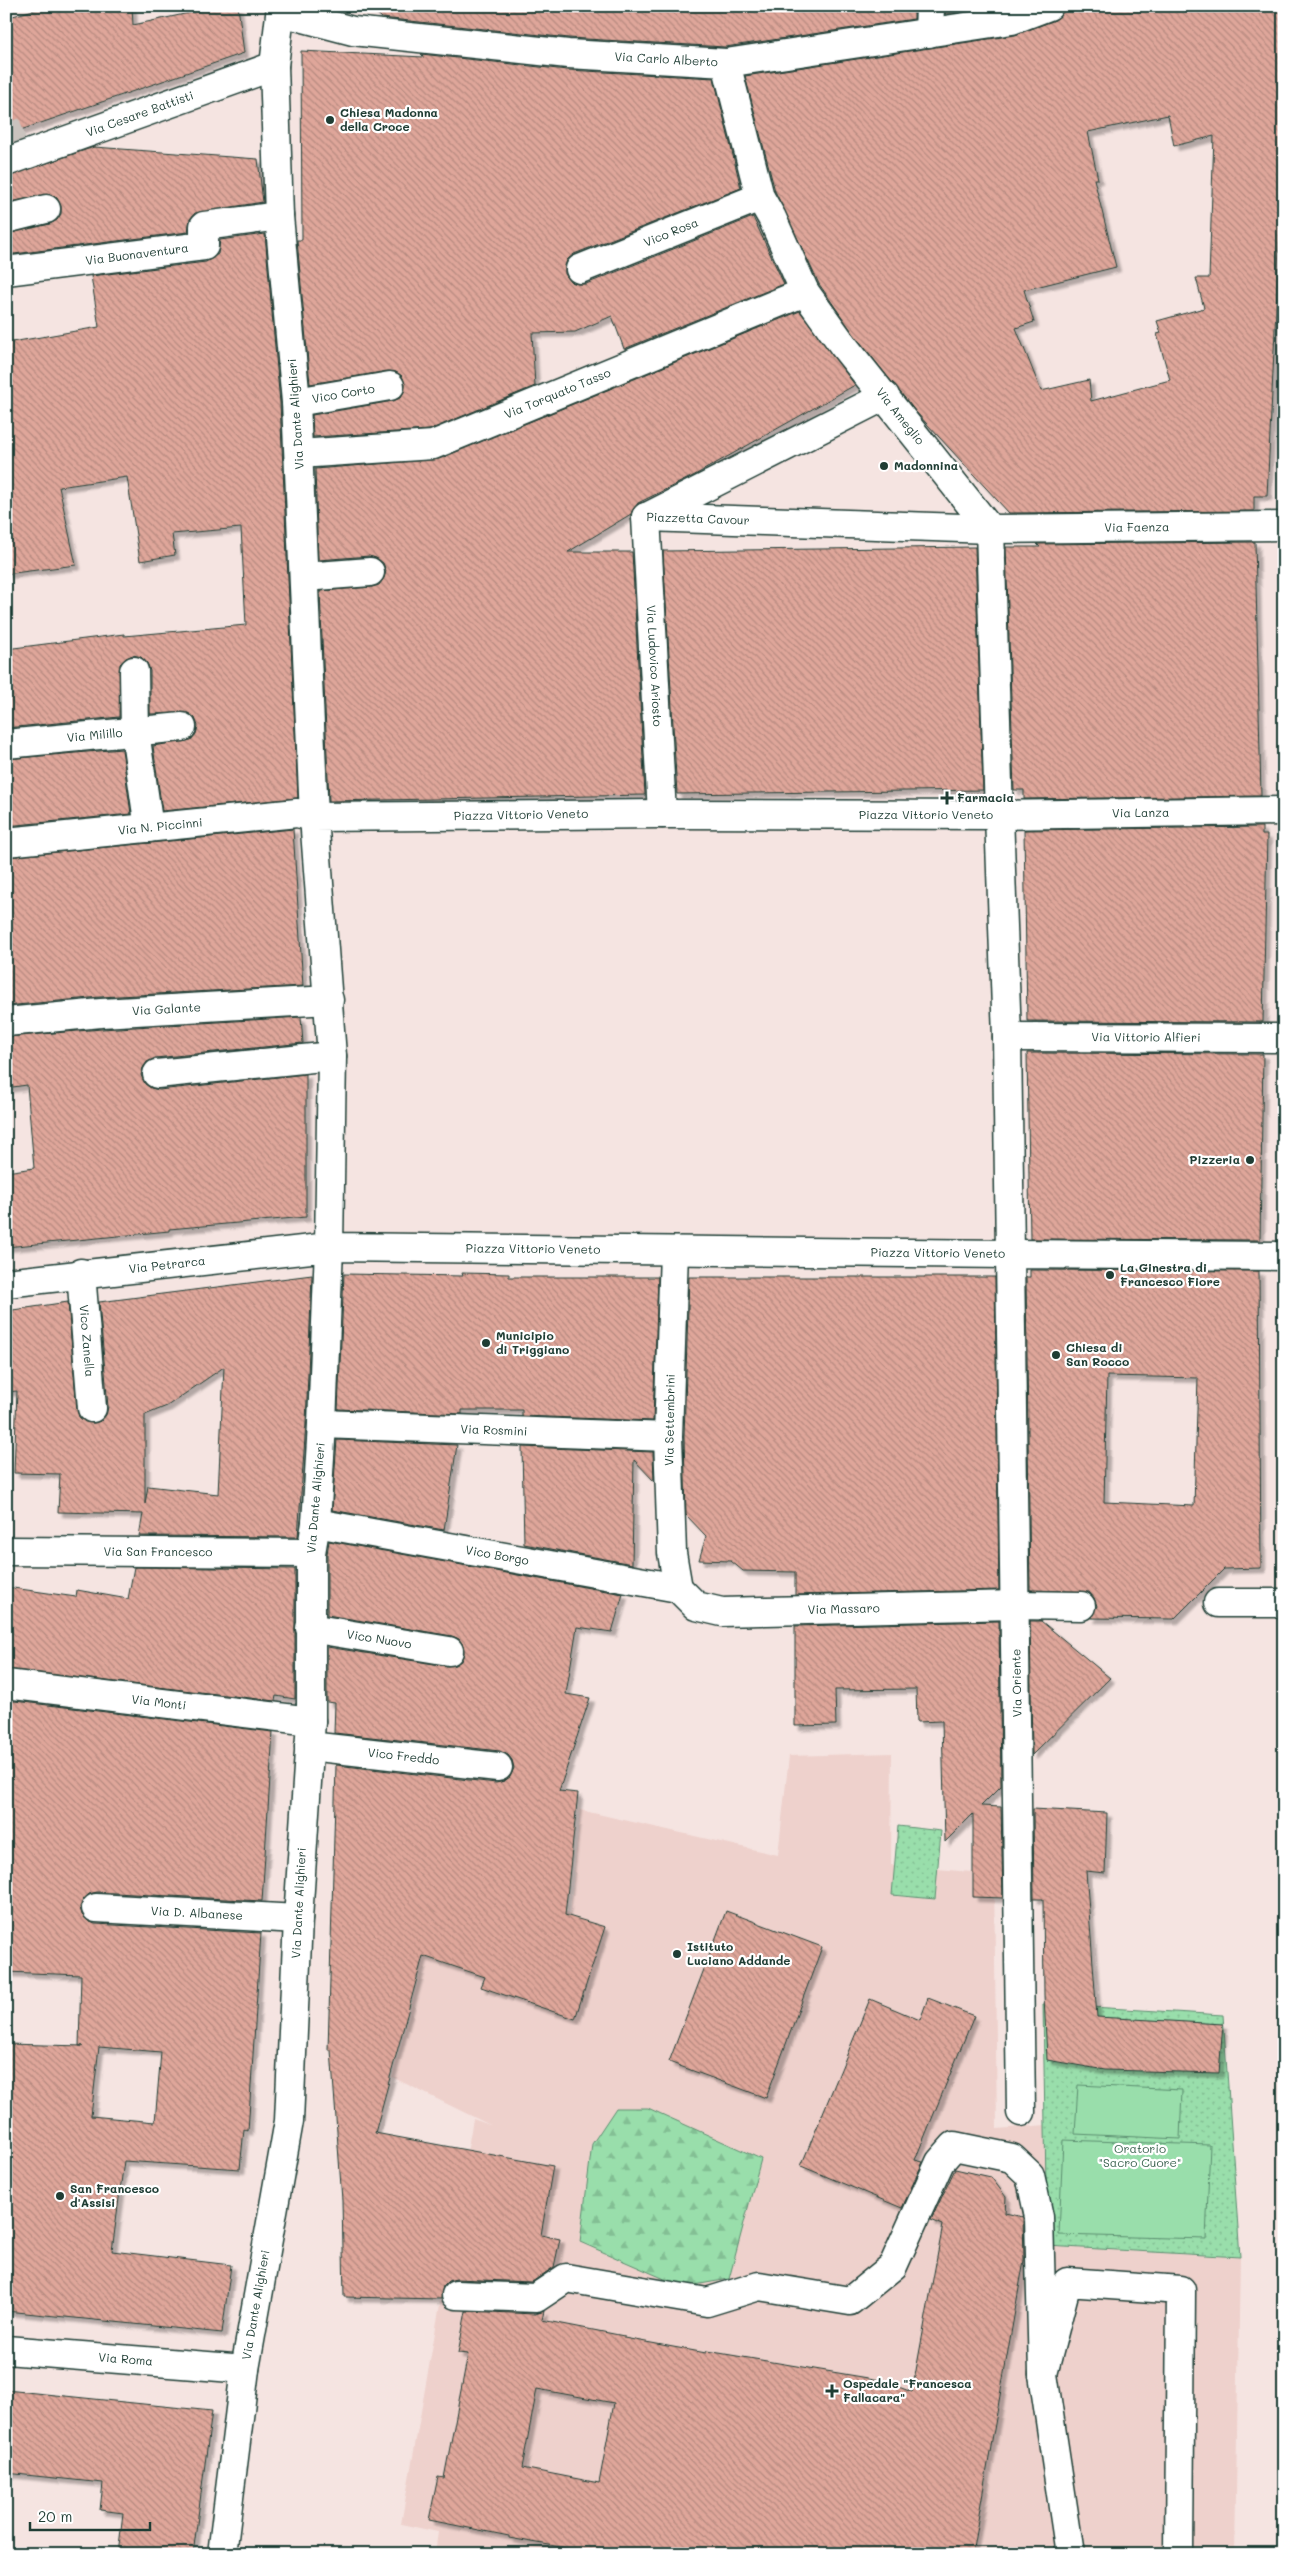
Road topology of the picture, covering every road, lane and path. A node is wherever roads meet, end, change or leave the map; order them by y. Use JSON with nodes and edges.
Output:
{"nodes":[{"id":1,"x":1048,"y":6,"type":"edge"},
{"id":2,"x":281,"y":9,"type":"edge"},
{"id":3,"x":930,"y":19,"type":"edge"},
{"id":4,"x":726,"y":63,"type":"junction"},
{"id":5,"x":274,"y":66,"type":"junction"},
{"id":6,"x":13,"y":156,"type":"edge"},
{"id":7,"x":760,"y":197,"type":"junction"},
{"id":8,"x":46,"y":210,"type":"dead end"},
{"id":9,"x":279,"y":216,"type":"junction"},
{"id":10,"x":6,"y":219,"type":"edge"},
{"id":11,"x":580,"y":269,"type":"dead end"},
{"id":12,"x":6,"y":271,"type":"edge"},
{"id":13,"x":805,"y":292,"type":"junction"},
{"id":14,"x":390,"y":386,"type":"dead end"},
{"id":15,"x":884,"y":396,"type":"junction"},
{"id":16,"x":296,"y":402,"type":"junction"},
{"id":17,"x":299,"y":454,"type":"junction"},
{"id":18,"x":646,"y":517,"type":"junction"},
{"id":19,"x":1284,"y":526,"type":"edge"},
{"id":20,"x":990,"y":529,"type":"junction"},
{"id":21,"x":370,"y":572,"type":"dead end"},
{"id":22,"x":304,"y":577,"type":"junction"},
{"id":23,"x":134,"y":671,"type":"dead end"},
{"id":24,"x":182,"y":727,"type":"dead end"},
{"id":25,"x":135,"y":732,"type":"junction"},
{"id":26,"x":6,"y":744,"type":"edge"},
{"id":27,"x":1284,"y":811,"type":"edge"},
{"id":28,"x":662,"y":814,"type":"junction"},
{"id":29,"x":1000,"y":816,"type":"junction"},
{"id":30,"x":314,"y":817,"type":"junction"},
{"id":31,"x":150,"y":828,"type":"junction"},
{"id":32,"x":6,"y":842,"type":"edge"},
{"id":33,"x":329,"y":1000,"type":"junction"},
{"id":34,"x":6,"y":1022,"type":"edge"},
{"id":35,"x":1007,"y":1037,"type":"junction"},
{"id":36,"x":1284,"y":1038,"type":"edge"},
{"id":37,"x":332,"y":1056,"type":"junction"},
{"id":38,"x":157,"y":1074,"type":"dead end"},
{"id":39,"x":329,"y":1247,"type":"junction"},
{"id":40,"x":674,"y":1251,"type":"junction"},
{"id":41,"x":1010,"y":1254,"type":"junction"},
{"id":42,"x":1284,"y":1256,"type":"edge"},
{"id":43,"x":81,"y":1273,"type":"junction"},
{"id":44,"x":6,"y":1283,"type":"edge"},
{"id":45,"x":92,"y":1408,"type":"dead end"},
{"id":46,"x":322,"y":1424,"type":"junction"},
{"id":47,"x":668,"y":1438,"type":"junction"},
{"id":48,"x":316,"y":1523,"type":"junction"},
{"id":49,"x":6,"y":1551,"type":"edge"},
{"id":50,"x":310,"y":1553,"type":"junction"},
{"id":51,"x":678,"y":1588,"type":"junction"},
{"id":52,"x":1218,"y":1603,"type":"dead end"},
{"id":53,"x":1284,"y":1603,"type":"edge"},
{"id":54,"x":1016,"y":1605,"type":"junction"},
{"id":55,"x":1081,"y":1606,"type":"dead end"},
{"id":56,"x":310,"y":1628,"type":"junction"},
{"id":57,"x":449,"y":1651,"type":"dead end"},
{"id":58,"x":6,"y":1684,"type":"edge"},
{"id":59,"x":310,"y":1734,"type":"junction"},
{"id":60,"x":498,"y":1767,"type":"dead end"},
{"id":61,"x":96,"y":1908,"type":"dead end"},
{"id":62,"x":298,"y":1919,"type":"junction"},
{"id":63,"x":1022,"y":2112,"type":"dead end"},
{"id":64,"x":456,"y":2295,"type":"dead end"},
{"id":65,"x":6,"y":2350,"type":"edge"},
{"id":66,"x":244,"y":2370,"type":"junction"},
{"id":67,"x":1043,"y":2374,"type":"junction"},
{"id":68,"x":222,"y":2554,"type":"edge"},
{"id":69,"x":1070,"y":2554,"type":"edge"},
{"id":70,"x":1179,"y":2554,"type":"edge"}],
"edges":[{"from":1,"to":3,"type":"street","name":"Via Carlo Alberto"},
{"from":2,"to":4,"type":"street","name":"Via Carlo Alberto"},
{"from":2,"to":5,"type":"street","name":"Via Dante Alighieri"},
{"from":3,"to":4,"type":"street","name":"Via Carlo Alberto"},
{"from":4,"to":7,"type":"street","name":"Via Ameglio"},
{"from":5,"to":6,"type":"street","name":"Via Cesare Battisti"},
{"from":5,"to":9,"type":"street","name":"Via Dante Alighieri"},
{"from":7,"to":11,"type":"street","name":"Vico Rosa"},
{"from":7,"to":13,"type":"street","name":"Via Ameglio"},
{"from":8,"to":10,"type":"street"},
{"from":9,"to":12,"type":"street","name":"Via Buonaventura"},
{"from":9,"to":16,"type":"street","name":"Via Dante Alighieri"},
{"from":13,"to":15,"type":"street","name":"Via Ameglio"},
{"from":13,"to":17,"type":"street","name":"Via Torquato Tasso"},
{"from":14,"to":16,"type":"street","name":"Vico Corto"},
{"from":15,"to":18,"type":"street","name":"Piazzetta Cavour"},
{"from":15,"to":20,"type":"street","name":"Via Ameglio"},
{"from":16,"to":17,"type":"street","name":"Via Dante Alighieri"},
{"from":17,"to":22,"type":"street","name":"Via Dante Alighieri"},
{"from":18,"to":20,"type":"street","name":"Piazzetta Cavour"},
{"from":18,"to":28,"type":"street","name":"Via Ludovico Ariosto"},
{"from":19,"to":20,"type":"street","name":"Via Faenza"},
{"from":20,"to":29,"type":"street"},
{"from":21,"to":22,"type":"street"},
{"from":22,"to":30,"type":"street","name":"Via Dante Alighieri"},
{"from":23,"to":25,"type":"street"},
{"from":24,"to":25,"type":"street","name":"Via Milillo"},
{"from":25,"to":26,"type":"street","name":"Via Milillo"},
{"from":25,"to":31,"type":"street"},
{"from":27,"to":29,"type":"street","name":"Via Lanza"},
{"from":28,"to":29,"type":"street","name":"Piazza Vittorio Veneto"},
{"from":28,"to":30,"type":"street","name":"Piazza Vittorio Veneto"},
{"from":29,"to":35,"type":"street","name":"Piazza Vittorio Veneto"},
{"from":30,"to":31,"type":"street","name":"Via N. Piccinni"},
{"from":30,"to":33,"type":"street"},
{"from":31,"to":32,"type":"street","name":"Via N. Piccinni"},
{"from":33,"to":34,"type":"street","name":"Via Galante"},
{"from":33,"to":37,"type":"street"},
{"from":35,"to":36,"type":"street","name":"Via Vittorio Alfieri"},
{"from":35,"to":41,"type":"street","name":"Piazza Vittorio Veneto"},
{"from":37,"to":38,"type":"street"},
{"from":37,"to":39,"type":"street"},
{"from":39,"to":40,"type":"street","name":"Piazza Vittorio Veneto"},
{"from":39,"to":43,"type":"street","name":"Via Petrarca"},
{"from":39,"to":46,"type":"street","name":"Via Dante Alighieri"},
{"from":40,"to":41,"type":"street","name":"Piazza Vittorio Veneto"},
{"from":40,"to":47,"type":"street","name":"Via Settembrini"},
{"from":41,"to":42,"type":"street"},
{"from":41,"to":54,"type":"street","name":"Via Oriente"},
{"from":43,"to":44,"type":"street","name":"Via Petrarca"},
{"from":43,"to":45,"type":"street","name":"Vico Zanella"},
{"from":46,"to":47,"type":"street","name":"Via Rosmini"},
{"from":46,"to":48,"type":"street","name":"Via Dante Alighieri"},
{"from":47,"to":51,"type":"street","name":"Via Settembrini"},
{"from":48,"to":50,"type":"street","name":"Via Dante Alighieri"},
{"from":48,"to":51,"type":"street","name":"Vico Borgo"},
{"from":49,"to":50,"type":"street","name":"Via San Francesco"},
{"from":50,"to":56,"type":"street","name":"Via Dante Alighieri"},
{"from":51,"to":54,"type":"street","name":"Via Massaro"},
{"from":52,"to":53,"type":"street"},
{"from":54,"to":55,"type":"street","name":"Via Massaro"},
{"from":54,"to":63,"type":"street","name":"Via Oriente"},
{"from":56,"to":57,"type":"street","name":"Vico Nuovo"},
{"from":56,"to":59,"type":"street","name":"Via Dante Alighieri"},
{"from":58,"to":59,"type":"street","name":"Via Monti"},
{"from":59,"to":60,"type":"street","name":"Vico Freddo"},
{"from":59,"to":62,"type":"street","name":"Via Dante Alighieri"},
{"from":61,"to":62,"type":"street","name":"Via D. Albanese"},
{"from":62,"to":66,"type":"street","name":"Via Dante Alighieri"},
{"from":64,"to":67,"type":"street"},
{"from":65,"to":66,"type":"street","name":"Via Roma"},
{"from":66,"to":68,"type":"street","name":"Via Dante Alighieri"},
{"from":67,"to":69,"type":"street"},
{"from":67,"to":70,"type":"street"}]}
